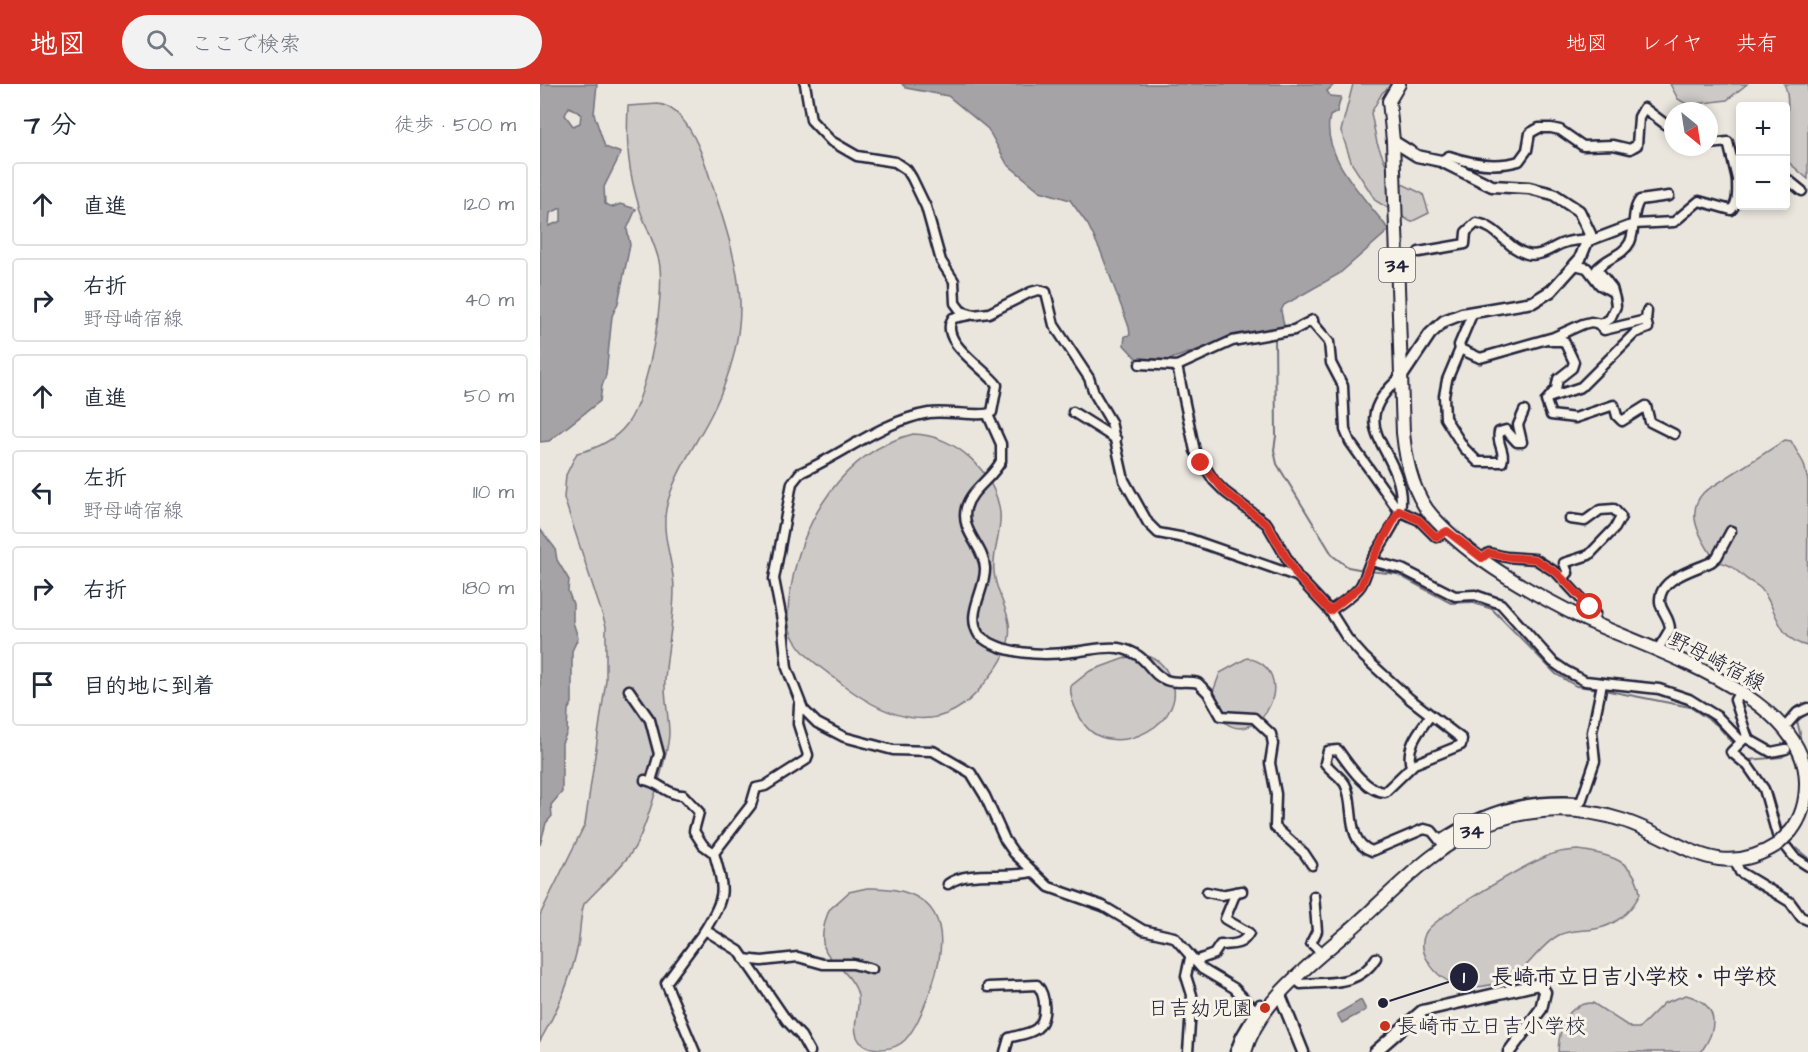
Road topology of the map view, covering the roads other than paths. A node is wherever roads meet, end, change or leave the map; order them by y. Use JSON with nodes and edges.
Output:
{"nodes":[{"id":1,"x":805,"y":84,"type":"edge"},
{"id":2,"x":1399,"y":84,"type":"edge"},
{"id":3,"x":1664,"y":123,"type":"edge"},
{"id":4,"x":1393,"y":141,"type":"junction"},
{"id":5,"x":1718,"y":143,"type":"edge"},
{"id":6,"x":1441,"y":161,"type":"junction"},
{"id":7,"x":1736,"y":169,"type":"edge"},
{"id":8,"x":1790,"y":182,"type":"edge"},
{"id":9,"x":1802,"y":191,"type":"dead end"},
{"id":10,"x":1669,"y":196,"type":"dead end"},
{"id":11,"x":1736,"y":199,"type":"edge"},
{"id":12,"x":1634,"y":224,"type":"junction"},
{"id":13,"x":1589,"y":240,"type":"junction"},
{"id":14,"x":1419,"y":252,"type":"dead end"},
{"id":15,"x":1575,"y":266,"type":"junction"},
{"id":16,"x":1611,"y":291,"type":"junction"},
{"id":17,"x":1473,"y":312,"type":"junction"},
{"id":18,"x":969,"y":315,"type":"junction"},
{"id":19,"x":1598,"y":324,"type":"junction"},
{"id":20,"x":1525,"y":346,"type":"junction"},
{"id":21,"x":1460,"y":349,"type":"junction"},
{"id":22,"x":1140,"y":364,"type":"dead end"},
{"id":23,"x":1177,"y":366,"type":"junction"},
{"id":24,"x":1402,"y":376,"type":"junction"},
{"id":25,"x":1551,"y":398,"type":"junction"},
{"id":26,"x":1524,"y":411,"type":"dead end"},
{"id":27,"x":1073,"y":412,"type":"dead end"},
{"id":28,"x":988,"y":415,"type":"junction"},
{"id":29,"x":1674,"y":434,"type":"dead end"},
{"id":30,"x":1116,"y":439,"type":"junction"},
{"id":31,"x":1399,"y":511,"type":"junction"},
{"id":32,"x":1570,"y":519,"type":"dead end"},
{"id":33,"x":1447,"y":531,"type":"junction"},
{"id":34,"x":1731,"y":531,"type":"dead end"},
{"id":35,"x":1482,"y":558,"type":"junction"},
{"id":36,"x":1370,"y":563,"type":"junction"},
{"id":37,"x":1297,"y":576,"type":"junction"},
{"id":38,"x":1563,"y":578,"type":"junction"},
{"id":39,"x":1330,"y":611,"type":"junction"},
{"id":40,"x":1592,"y":622,"type":"junction"},
{"id":41,"x":1657,"y":651,"type":"junction"},
{"id":42,"x":1602,"y":684,"type":"junction"},
{"id":43,"x":630,"y":690,"type":"dead end"},
{"id":44,"x":1740,"y":691,"type":"junction"},
{"id":45,"x":799,"y":705,"type":"junction"},
{"id":46,"x":1808,"y":708,"type":"edge"},
{"id":47,"x":1430,"y":716,"type":"junction"},
{"id":48,"x":1784,"y":728,"type":"junction"},
{"id":49,"x":1740,"y":742,"type":"junction"},
{"id":50,"x":1793,"y":747,"type":"junction"},
{"id":51,"x":1411,"y":766,"type":"junction"},
{"id":52,"x":1443,"y":843,"type":"junction"},
{"id":53,"x":714,"y":853,"type":"junction"},
{"id":54,"x":1735,"y":861,"type":"junction"},
{"id":55,"x":1312,"y":865,"type":"dead end"},
{"id":56,"x":1808,"y":866,"type":"edge"},
{"id":57,"x":1032,"y":872,"type":"junction"},
{"id":58,"x":948,"y":884,"type":"dead end"},
{"id":59,"x":1207,"y":892,"type":"dead end"},
{"id":60,"x":1314,"y":896,"type":"dead end"},
{"id":61,"x":1808,"y":920,"type":"edge"},
{"id":62,"x":705,"y":930,"type":"junction"},
{"id":63,"x":1323,"y":954,"type":"junction"},
{"id":64,"x":1376,"y":958,"type":"dead end"},
{"id":65,"x":744,"y":959,"type":"junction"},
{"id":66,"x":1193,"y":960,"type":"junction"},
{"id":67,"x":872,"y":969,"type":"dead end"},
{"id":68,"x":1295,"y":980,"type":"junction"},
{"id":69,"x":988,"y":987,"type":"dead end"},
{"id":70,"x":1280,"y":995,"type":"junction"},
{"id":71,"x":695,"y":1052,"type":"edge"},
{"id":72,"x":810,"y":1052,"type":"edge"},
{"id":73,"x":1005,"y":1052,"type":"edge"},
{"id":74,"x":1188,"y":1052,"type":"edge"},
{"id":75,"x":1235,"y":1052,"type":"edge"},
{"id":76,"x":1245,"y":1052,"type":"edge"},
{"id":77,"x":1303,"y":1052,"type":"edge"},
{"id":78,"x":1375,"y":1052,"type":"edge"},
{"id":79,"x":1509,"y":1052,"type":"edge"}],
"edges":[{"from":1,"to":18,"type":"street"},
{"from":2,"to":4,"type":"main road","name":"野母崎宿線","number":"34"},
{"from":3,"to":6,"type":"street"},
{"from":4,"to":6,"type":"street"},
{"from":4,"to":24,"type":"main road","name":"野母崎宿線","number":"34"},
{"from":5,"to":7,"type":"street"},
{"from":6,"to":13,"type":"street"},
{"from":8,"to":9,"type":"street"},
{"from":10,"to":12,"type":"street"},
{"from":11,"to":12,"type":"street"},
{"from":12,"to":13,"type":"street"},
{"from":12,"to":16,"type":"street"},
{"from":13,"to":14,"type":"street"},
{"from":13,"to":15,"type":"street"},
{"from":15,"to":16,"type":"street"},
{"from":15,"to":17,"type":"street"},
{"from":16,"to":19,"type":"street"},
{"from":17,"to":21,"type":"street"},
{"from":17,"to":24,"type":"street"},
{"from":18,"to":28,"type":"street"},
{"from":18,"to":30,"type":"street"},
{"from":19,"to":20,"type":"street"},
{"from":19,"to":25,"type":"street"},
{"from":20,"to":21,"type":"street"},
{"from":20,"to":25,"type":"street"},
{"from":21,"to":26,"type":"street"},
{"from":22,"to":23,"type":"street"},
{"from":23,"to":31,"type":"street"},
{"from":23,"to":37,"type":"street"},
{"from":24,"to":31,"type":"street"},
{"from":24,"to":33,"type":"main road","name":"野母崎宿線","number":"34"},
{"from":25,"to":29,"type":"street"},
{"from":27,"to":30,"type":"street"},
{"from":28,"to":45,"type":"street"},
{"from":28,"to":55,"type":"street"},
{"from":30,"to":37,"type":"street"},
{"from":31,"to":33,"type":"street"},
{"from":31,"to":36,"type":"street"},
{"from":32,"to":38,"type":"street"},
{"from":33,"to":35,"type":"main road","name":"野母崎宿線","number":"34"},
{"from":34,"to":41,"type":"street"},
{"from":35,"to":38,"type":"street"},
{"from":35,"to":40,"type":"main road","name":"野母崎宿線","number":"34"},
{"from":36,"to":39,"type":"street"},
{"from":36,"to":42,"type":"street"},
{"from":37,"to":39,"type":"street"},
{"from":38,"to":40,"type":"street"},
{"from":39,"to":47,"type":"street","number":"34"},
{"from":40,"to":41,"type":"main road","name":"野母崎宿線","number":"34"},
{"from":41,"to":44,"type":"main road","name":"野母崎宿線","number":"34"},
{"from":42,"to":49,"type":"street"},
{"from":42,"to":52,"type":"street"},
{"from":43,"to":53,"type":"street"},
{"from":44,"to":48,"type":"main road","name":"野母崎宿線","number":"34"},
{"from":44,"to":49,"type":"street"},
{"from":45,"to":53,"type":"street"},
{"from":45,"to":57,"type":"street"},
{"from":46,"to":48,"type":"street"},
{"from":47,"to":51,"type":"street"},
{"from":47,"to":51,"type":"street","number":"34"},
{"from":48,"to":50,"type":"main road","name":"野母崎宿線","number":"34"},
{"from":49,"to":50,"type":"street"},
{"from":49,"to":56,"type":"street"},
{"from":50,"to":54,"type":"main road","name":"野母崎宿線","number":"34","bridge":true},
{"from":51,"to":52,"type":"street","number":"34"},
{"from":52,"to":54,"type":"main road","name":"野母崎宿線","number":"34"},
{"from":52,"to":63,"type":"main road","name":"野母崎宿線","number":"34"},
{"from":53,"to":62,"type":"street"},
{"from":54,"to":61,"type":"street"},
{"from":57,"to":58,"type":"street"},
{"from":57,"to":66,"type":"street"},
{"from":59,"to":66,"type":"street"},
{"from":60,"to":63,"type":"street"},
{"from":62,"to":65,"type":"street"},
{"from":62,"to":71,"type":"street"},
{"from":63,"to":68,"type":"main road","name":"野母崎宿線","number":"34"},
{"from":64,"to":68,"type":"street"},
{"from":65,"to":67,"type":"street"},
{"from":65,"to":72,"type":"street"},
{"from":66,"to":74,"type":"street"},
{"from":66,"to":75,"type":"street"},
{"from":68,"to":70,"type":"main road","name":"野母崎宿線","number":"34"},
{"from":69,"to":73,"type":"street"},
{"from":70,"to":76,"type":"main road","name":"野母崎宿線","number":"34"},
{"from":70,"to":77,"type":"street"},
{"from":78,"to":79,"type":"street"}]}
